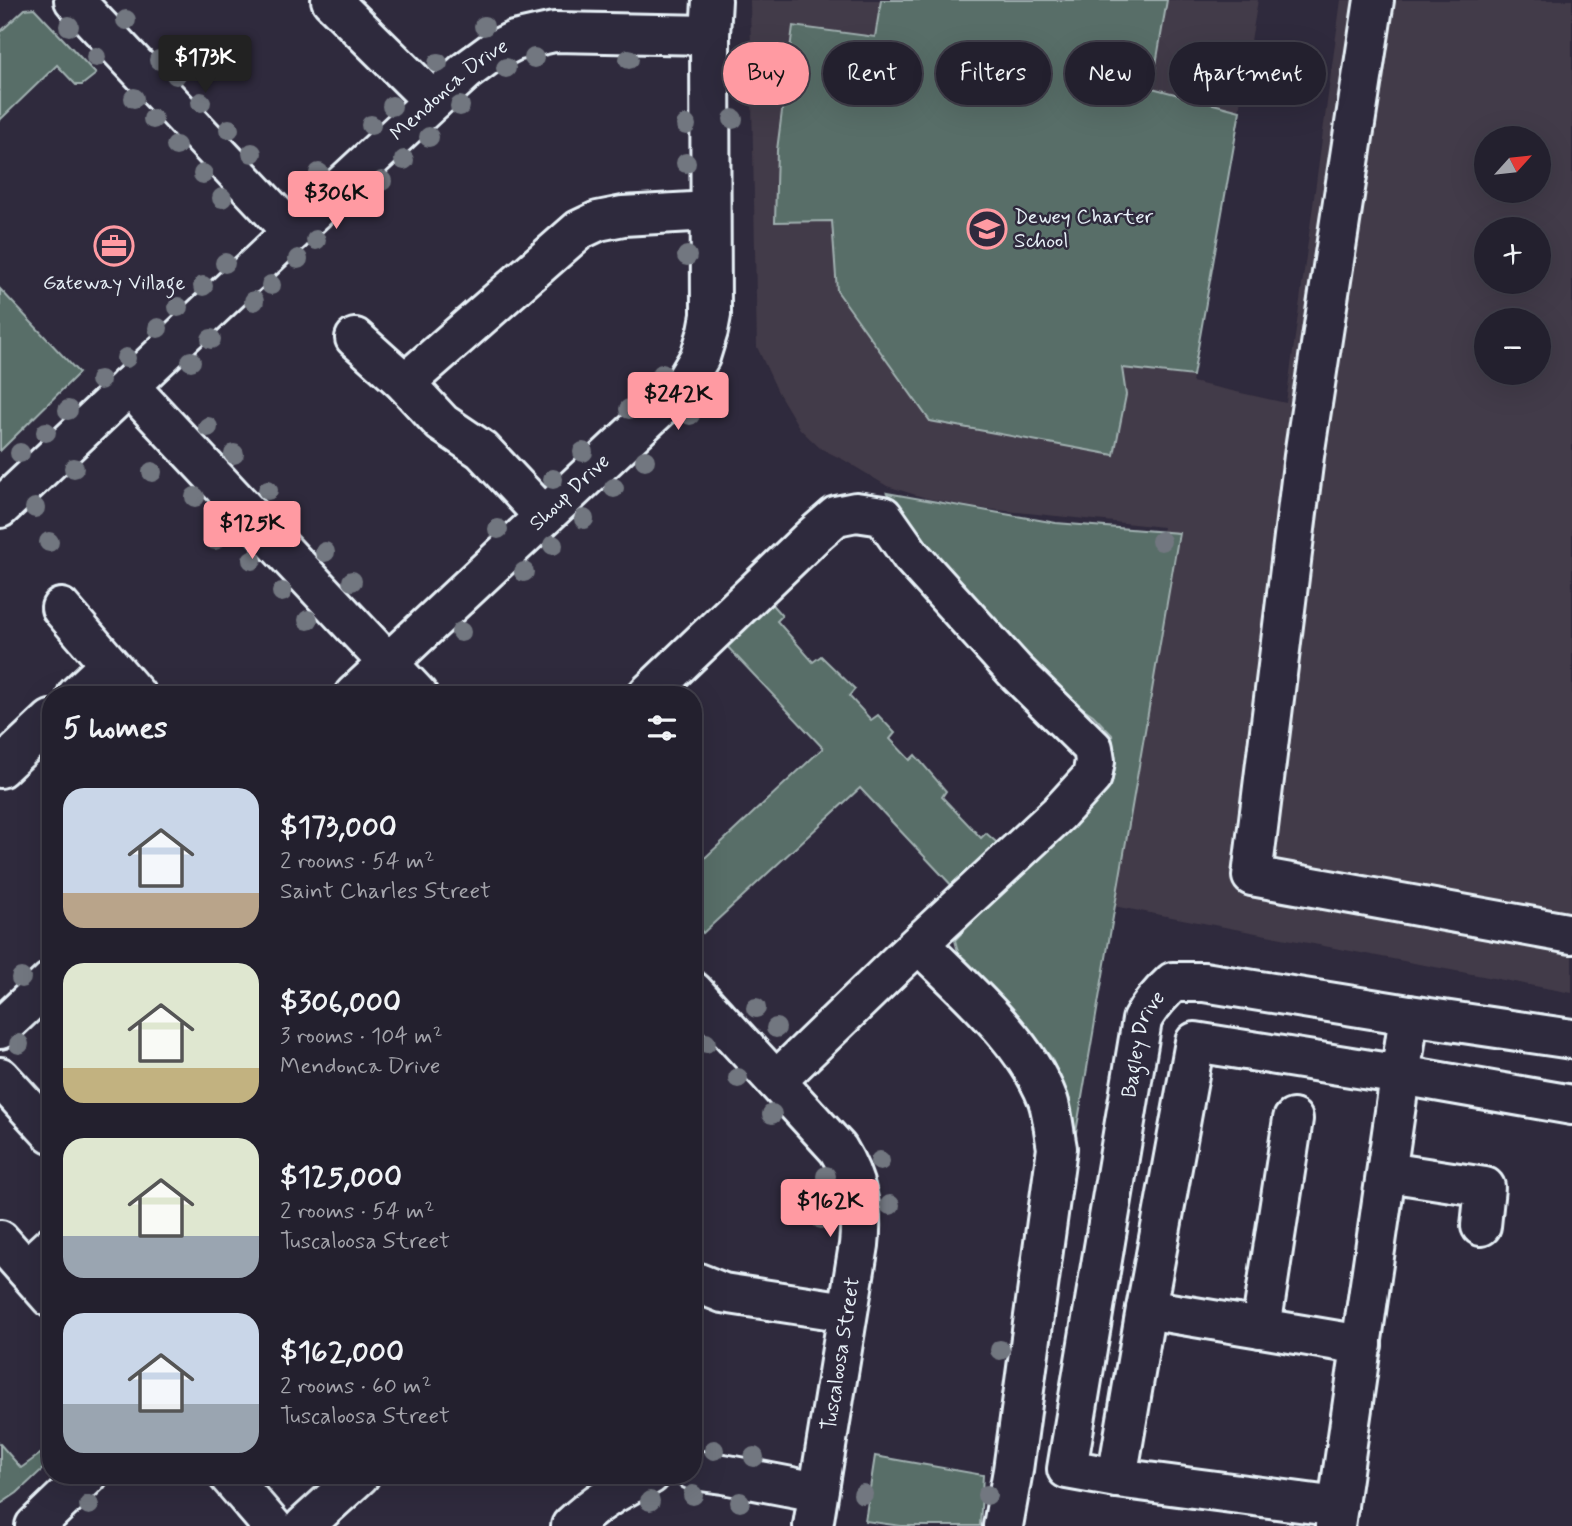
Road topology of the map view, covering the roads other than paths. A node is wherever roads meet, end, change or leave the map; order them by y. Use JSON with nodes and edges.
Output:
{"nodes":[{"id":1,"x":74,"y":0,"type":"edge"},
{"id":2,"x":331,"y":0,"type":"edge"},
{"id":3,"x":1374,"y":0,"type":"edge"},
{"id":4,"x":711,"y":17,"type":"edge"},
{"id":5,"x":433,"y":101,"type":"junction"},
{"id":6,"x":710,"y":211,"type":"junction"},
{"id":7,"x":292,"y":232,"type":"junction"},
{"id":8,"x":355,"y":338,"type":"dead end"},
{"id":9,"x":405,"y":383,"type":"junction"},
{"id":10,"x":129,"y":386,"type":"junction"},
{"id":11,"x":0,"y":508,"type":"edge"},
{"id":12,"x":544,"y":516,"type":"junction"},
{"id":13,"x":61,"y":608,"type":"dead end"},
{"id":14,"x":388,"y":663,"type":"junction"},
{"id":15,"x":109,"y":664,"type":"junction"},
{"id":16,"x":86,"y":686,"type":"edge"},
{"id":17,"x":128,"y":686,"type":"edge"},
{"id":18,"x":364,"y":686,"type":"edge"},
{"id":19,"x":410,"y":686,"type":"edge"},
{"id":20,"x":656,"y":686,"type":"edge"},
{"id":21,"x":42,"y":728,"type":"edge"},
{"id":22,"x":0,"y":768,"type":"edge"},
{"id":23,"x":1572,"y":934,"type":"edge"},
{"id":24,"x":919,"y":944,"type":"junction"},
{"id":25,"x":42,"y":989,"type":"edge"},
{"id":26,"x":702,"y":1001,"type":"edge"},
{"id":27,"x":1409,"y":1015,"type":"junction"},
{"id":28,"x":0,"y":1029,"type":"edge"},
{"id":29,"x":1572,"y":1039,"type":"edge"},
{"id":30,"x":1401,"y":1075,"type":"junction"},
{"id":31,"x":0,"y":1077,"type":"edge"},
{"id":32,"x":776,"y":1081,"type":"junction"},
{"id":33,"x":1572,"y":1105,"type":"edge"},
{"id":34,"x":1293,"y":1119,"type":"dead end"},
{"id":35,"x":42,"y":1123,"type":"edge"},
{"id":36,"x":1387,"y":1172,"type":"junction"},
{"id":37,"x":1481,"y":1226,"type":"dead end"},
{"id":38,"x":0,"y":1240,"type":"edge"},
{"id":39,"x":38,"y":1258,"type":"edge"},
{"id":40,"x":702,"y":1285,"type":"edge"},
{"id":41,"x":1146,"y":1309,"type":"junction"},
{"id":42,"x":847,"y":1311,"type":"junction"},
{"id":43,"x":1261,"y":1328,"type":"junction"},
{"id":44,"x":1362,"y":1345,"type":"junction"},
{"id":45,"x":702,"y":1471,"type":"edge"},
{"id":46,"x":1117,"y":1478,"type":"junction"},
{"id":47,"x":78,"y":1484,"type":"edge"},
{"id":48,"x":236,"y":1484,"type":"edge"},
{"id":49,"x":350,"y":1484,"type":"edge"},
{"id":50,"x":630,"y":1484,"type":"edge"},
{"id":51,"x":816,"y":1509,"type":"edge"},
{"id":52,"x":1337,"y":1517,"type":"edge"},
{"id":53,"x":34,"y":1526,"type":"edge"},
{"id":54,"x":272,"y":1526,"type":"edge"},
{"id":55,"x":304,"y":1526,"type":"edge"},
{"id":56,"x":571,"y":1526,"type":"edge"},
{"id":57,"x":1003,"y":1526,"type":"edge"}],
"edges":[{"from":1,"to":7,"type":"street"},
{"from":2,"to":5,"type":"street"},
{"from":3,"to":23,"type":"street"},
{"from":4,"to":5,"type":"street","name":"Mendonca Drive"},
{"from":4,"to":6,"type":"street","name":"Shoup Drive"},
{"from":5,"to":7,"type":"street","name":"Mendonca Drive"},
{"from":6,"to":9,"type":"street"},
{"from":6,"to":12,"type":"street","name":"Shoup Drive"},
{"from":7,"to":10,"type":"street","name":"Mendonca Drive"},
{"from":8,"to":9,"type":"street"},
{"from":9,"to":12,"type":"street"},
{"from":10,"to":11,"type":"street","name":"Mendonca Drive"},
{"from":10,"to":14,"type":"street"},
{"from":12,"to":14,"type":"street","name":"Shoup Drive"},
{"from":13,"to":15,"type":"street"},
{"from":14,"to":18,"type":"street","name":"Shoup Drive"},
{"from":14,"to":19,"type":"street"},
{"from":15,"to":16,"type":"street"},
{"from":15,"to":17,"type":"street"},
{"from":20,"to":24,"type":"street"},
{"from":21,"to":22,"type":"street"},
{"from":24,"to":32,"type":"street"},
{"from":24,"to":57,"type":"street"},
{"from":25,"to":28,"type":"street"},
{"from":26,"to":32,"type":"street","name":"Tuscaloosa Street"},
{"from":27,"to":29,"type":"street","name":"Bagley Drive"},
{"from":27,"to":30,"type":"street"},
{"from":27,"to":46,"type":"street","name":"Bagley Drive"},
{"from":30,"to":33,"type":"street"},
{"from":30,"to":36,"type":"street"},
{"from":30,"to":41,"type":"street"},
{"from":31,"to":35,"type":"street"},
{"from":32,"to":42,"type":"street","name":"Tuscaloosa Street"},
{"from":34,"to":43,"type":"street"},
{"from":36,"to":37,"type":"street"},
{"from":36,"to":44,"type":"street"},
{"from":38,"to":39,"type":"street"},
{"from":40,"to":42,"type":"street"},
{"from":41,"to":43,"type":"street"},
{"from":41,"to":46,"type":"street"},
{"from":42,"to":51,"type":"street","name":"Tuscaloosa Street"},
{"from":43,"to":44,"type":"street"},
{"from":44,"to":52,"type":"street"},
{"from":45,"to":51,"type":"street"},
{"from":46,"to":52,"type":"street"},
{"from":47,"to":53,"type":"street"},
{"from":48,"to":54,"type":"street"},
{"from":49,"to":55,"type":"street"},
{"from":50,"to":56,"type":"street"}]}
